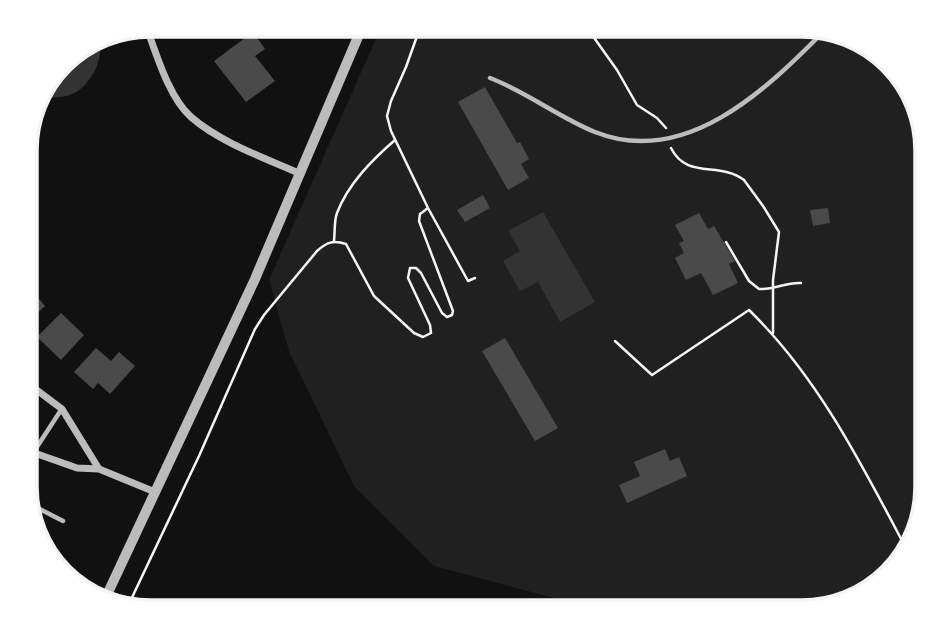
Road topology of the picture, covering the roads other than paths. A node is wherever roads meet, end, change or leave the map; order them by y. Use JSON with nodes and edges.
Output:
{"nodes":[{"id":1,"x":150,"y":37,"type":"edge"},
{"id":2,"x":358,"y":37,"type":"edge"},
{"id":3,"x":817,"y":38,"type":"edge"},
{"id":4,"x":490,"y":78,"type":"dead end"},
{"id":5,"x":302,"y":174,"type":"junction"},
{"id":6,"x":37,"y":390,"type":"edge"},
{"id":7,"x":62,"y":409,"type":"junction"},
{"id":8,"x":37,"y":442,"type":"edge"},
{"id":9,"x":37,"y":455,"type":"edge"},
{"id":10,"x":99,"y":469,"type":"junction"},
{"id":11,"x":155,"y":492,"type":"junction"},
{"id":12,"x":40,"y":509,"type":"edge"},
{"id":13,"x":63,"y":521,"type":"dead end"},
{"id":14,"x":108,"y":592,"type":"edge"}],
"edges":[{"from":1,"to":5,"type":"street"},
{"from":2,"to":5,"type":"street"},
{"from":3,"to":4,"type":"lane"},
{"from":5,"to":11,"type":"street"},
{"from":6,"to":7,"type":"street"},
{"from":7,"to":8,"type":"lane"},
{"from":7,"to":10,"type":"street"},
{"from":9,"to":10,"type":"street"},
{"from":10,"to":11,"type":"street"},
{"from":11,"to":14,"type":"street"},
{"from":12,"to":13,"type":"lane"}]}
